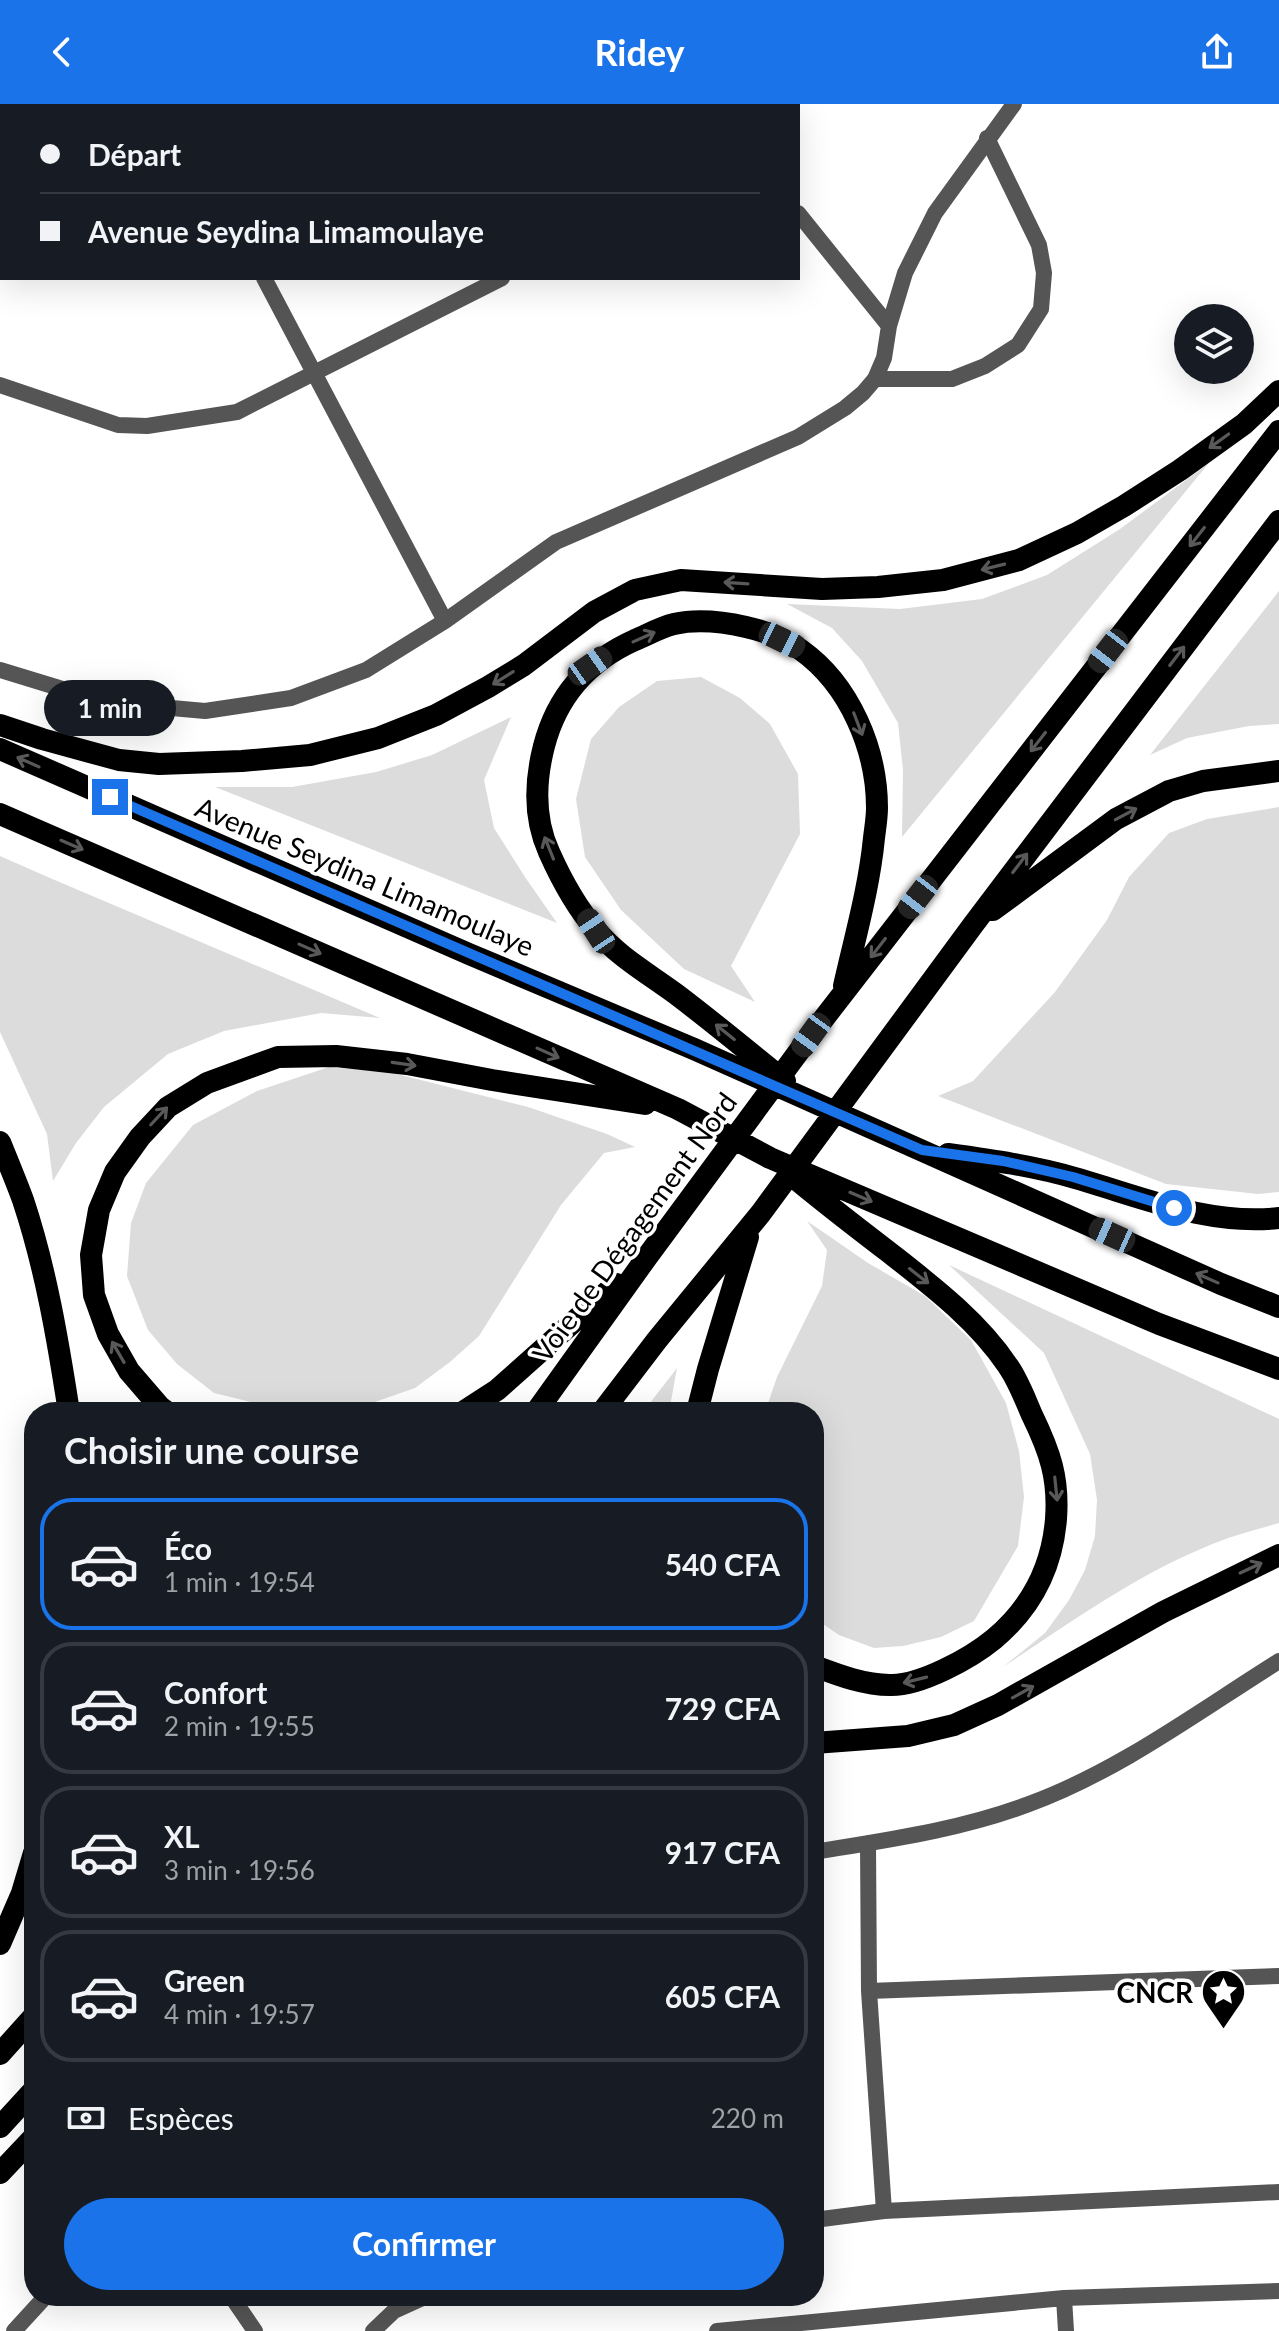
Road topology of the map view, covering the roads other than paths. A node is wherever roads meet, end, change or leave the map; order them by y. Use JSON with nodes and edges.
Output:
{"nodes":[{"id":1,"x":1014,"y":104,"type":"edge"},
{"id":2,"x":987,"y":138,"type":"junction"},
{"id":3,"x":800,"y":215,"type":"edge"},
{"id":4,"x":265,"y":280,"type":"edge"},
{"id":5,"x":498,"y":280,"type":"edge"},
{"id":6,"x":889,"y":326,"type":"junction"},
{"id":7,"x":314,"y":373,"type":"junction"},
{"id":8,"x":875,"y":379,"type":"junction"},
{"id":9,"x":0,"y":385,"type":"edge"},
{"id":10,"x":1279,"y":391,"type":"edge"},
{"id":11,"x":1279,"y":431,"type":"edge"},
{"id":12,"x":1279,"y":521,"type":"edge"},
{"id":13,"x":445,"y":621,"type":"junction"},
{"id":14,"x":0,"y":670,"type":"edge"},
{"id":15,"x":0,"y":725,"type":"edge"},
{"id":16,"x":0,"y":749,"type":"edge"},
{"id":17,"x":1279,"y":771,"type":"edge"},
{"id":18,"x":0,"y":814,"type":"edge"},
{"id":19,"x":973,"y":925,"type":"junction"},
{"id":20,"x":842,"y":995,"type":"junction"},
{"id":21,"x":808,"y":1099,"type":"junction"},
{"id":22,"x":678,"y":1109,"type":"junction"},
{"id":23,"x":0,"y":1142,"type":"edge"},
{"id":24,"x":922,"y":1150,"type":"junction"},
{"id":25,"x":770,"y":1158,"type":"junction"},
{"id":26,"x":1279,"y":1218,"type":"edge"},
{"id":27,"x":756,"y":1219,"type":"junction"},
{"id":28,"x":647,"y":1257,"type":"junction"},
{"id":29,"x":1279,"y":1307,"type":"edge"},
{"id":30,"x":1279,"y":1369,"type":"edge"},
{"id":31,"x":67,"y":1402,"type":"edge"},
{"id":32,"x":156,"y":1402,"type":"edge"},
{"id":33,"x":478,"y":1402,"type":"edge"},
{"id":34,"x":543,"y":1402,"type":"edge"},
{"id":35,"x":610,"y":1402,"type":"edge"},
{"id":36,"x":700,"y":1402,"type":"edge"},
{"id":37,"x":1279,"y":1555,"type":"edge"},
{"id":38,"x":1279,"y":1661,"type":"edge"},
{"id":39,"x":824,"y":1670,"type":"edge"},
{"id":40,"x":824,"y":1742,"type":"edge"},
{"id":41,"x":868,"y":1843,"type":"junction"},
{"id":42,"x":824,"y":1850,"type":"edge"},
{"id":43,"x":24,"y":1886,"type":"edge"},
{"id":44,"x":0,"y":1944,"type":"edge"},
{"id":45,"x":1279,"y":1976,"type":"edge"},
{"id":46,"x":869,"y":1991,"type":"junction"},
{"id":47,"x":24,"y":2027,"type":"edge"},
{"id":48,"x":0,"y":2054,"type":"edge"},
{"id":49,"x":24,"y":2101,"type":"edge"},
{"id":50,"x":0,"y":2127,"type":"edge"},
{"id":51,"x":24,"y":2148,"type":"edge"},
{"id":52,"x":0,"y":2173,"type":"edge"},
{"id":53,"x":1279,"y":2192,"type":"edge"},
{"id":54,"x":884,"y":2211,"type":"junction"},
{"id":55,"x":824,"y":2219,"type":"edge"},
{"id":56,"x":1279,"y":2291,"type":"edge"},
{"id":57,"x":1064,"y":2298,"type":"junction"},
{"id":58,"x":37,"y":2306,"type":"edge"},
{"id":59,"x":238,"y":2306,"type":"edge"},
{"id":60,"x":405,"y":2306,"type":"edge"},
{"id":61,"x":14,"y":2331,"type":"edge"},
{"id":62,"x":255,"y":2331,"type":"edge"},
{"id":63,"x":373,"y":2331,"type":"edge"},
{"id":64,"x":717,"y":2331,"type":"edge"},
{"id":65,"x":1066,"y":2331,"type":"edge"}],
"edges":[{"from":1,"to":2,"type":"street"},
{"from":2,"to":6,"type":"street"},
{"from":2,"to":8,"type":"street"},
{"from":3,"to":6,"type":"street"},
{"from":4,"to":7,"type":"street"},
{"from":5,"to":7,"type":"street"},
{"from":6,"to":8,"type":"street"},
{"from":7,"to":9,"type":"street"},
{"from":7,"to":13,"type":"street"},
{"from":8,"to":13,"type":"street"},
{"from":10,"to":15,"type":"highway","one_way":true},
{"from":11,"to":20,"type":"highway","name":"Voie de Dégagement Nord","one_way":true},
{"from":19,"to":12,"type":"highway","one_way":true},
{"from":13,"to":14,"type":"street"},
{"from":21,"to":16,"type":"highway","name":"Avenue Seydina Limamoulaye","one_way":true},
{"from":19,"to":17,"type":"highway","one_way":true},
{"from":18,"to":22,"type":"highway","one_way":true},
{"from":19,"to":27,"type":"highway"},
{"from":21,"to":20,"type":"highway","one_way":true},
{"from":20,"to":28,"type":"highway","name":"Voie de Dégagement Nord"},
{"from":21,"to":24,"type":"highway","name":"Avenue Seydina Limamoulaye"},
{"from":22,"to":25,"type":"highway"},
{"from":32,"to":22,"type":"highway","one_way":true},
{"from":23,"to":31,"type":"highway"},
{"from":24,"to":26,"type":"highway"},
{"from":29,"to":24,"type":"highway","name":"Avenue Seydina Limamoulaye","one_way":true},
{"from":25,"to":30,"type":"highway","one_way":true},
{"from":25,"to":39,"type":"highway","one_way":true},
{"from":27,"to":35,"type":"highway"},
{"from":27,"to":36,"type":"highway"},
{"from":28,"to":33,"type":"highway"},
{"from":28,"to":34,"type":"highway","name":"Voie de Dégagement Nord"},
{"from":40,"to":37,"type":"highway","one_way":true},
{"from":38,"to":41,"type":"street"},
{"from":41,"to":42,"type":"street"},
{"from":41,"to":46,"type":"street"},
{"from":43,"to":44,"type":"highway"},
{"from":45,"to":46,"type":"street"},
{"from":46,"to":54,"type":"street"},
{"from":47,"to":48,"type":"highway"},
{"from":49,"to":50,"type":"highway"},
{"from":51,"to":52,"type":"highway"},
{"from":53,"to":54,"type":"street"},
{"from":54,"to":55,"type":"street"},
{"from":56,"to":57,"type":"street"},
{"from":57,"to":64,"type":"street"},
{"from":57,"to":65,"type":"street"},
{"from":58,"to":61,"type":"street"},
{"from":59,"to":62,"type":"street"},
{"from":60,"to":63,"type":"street"}]}
